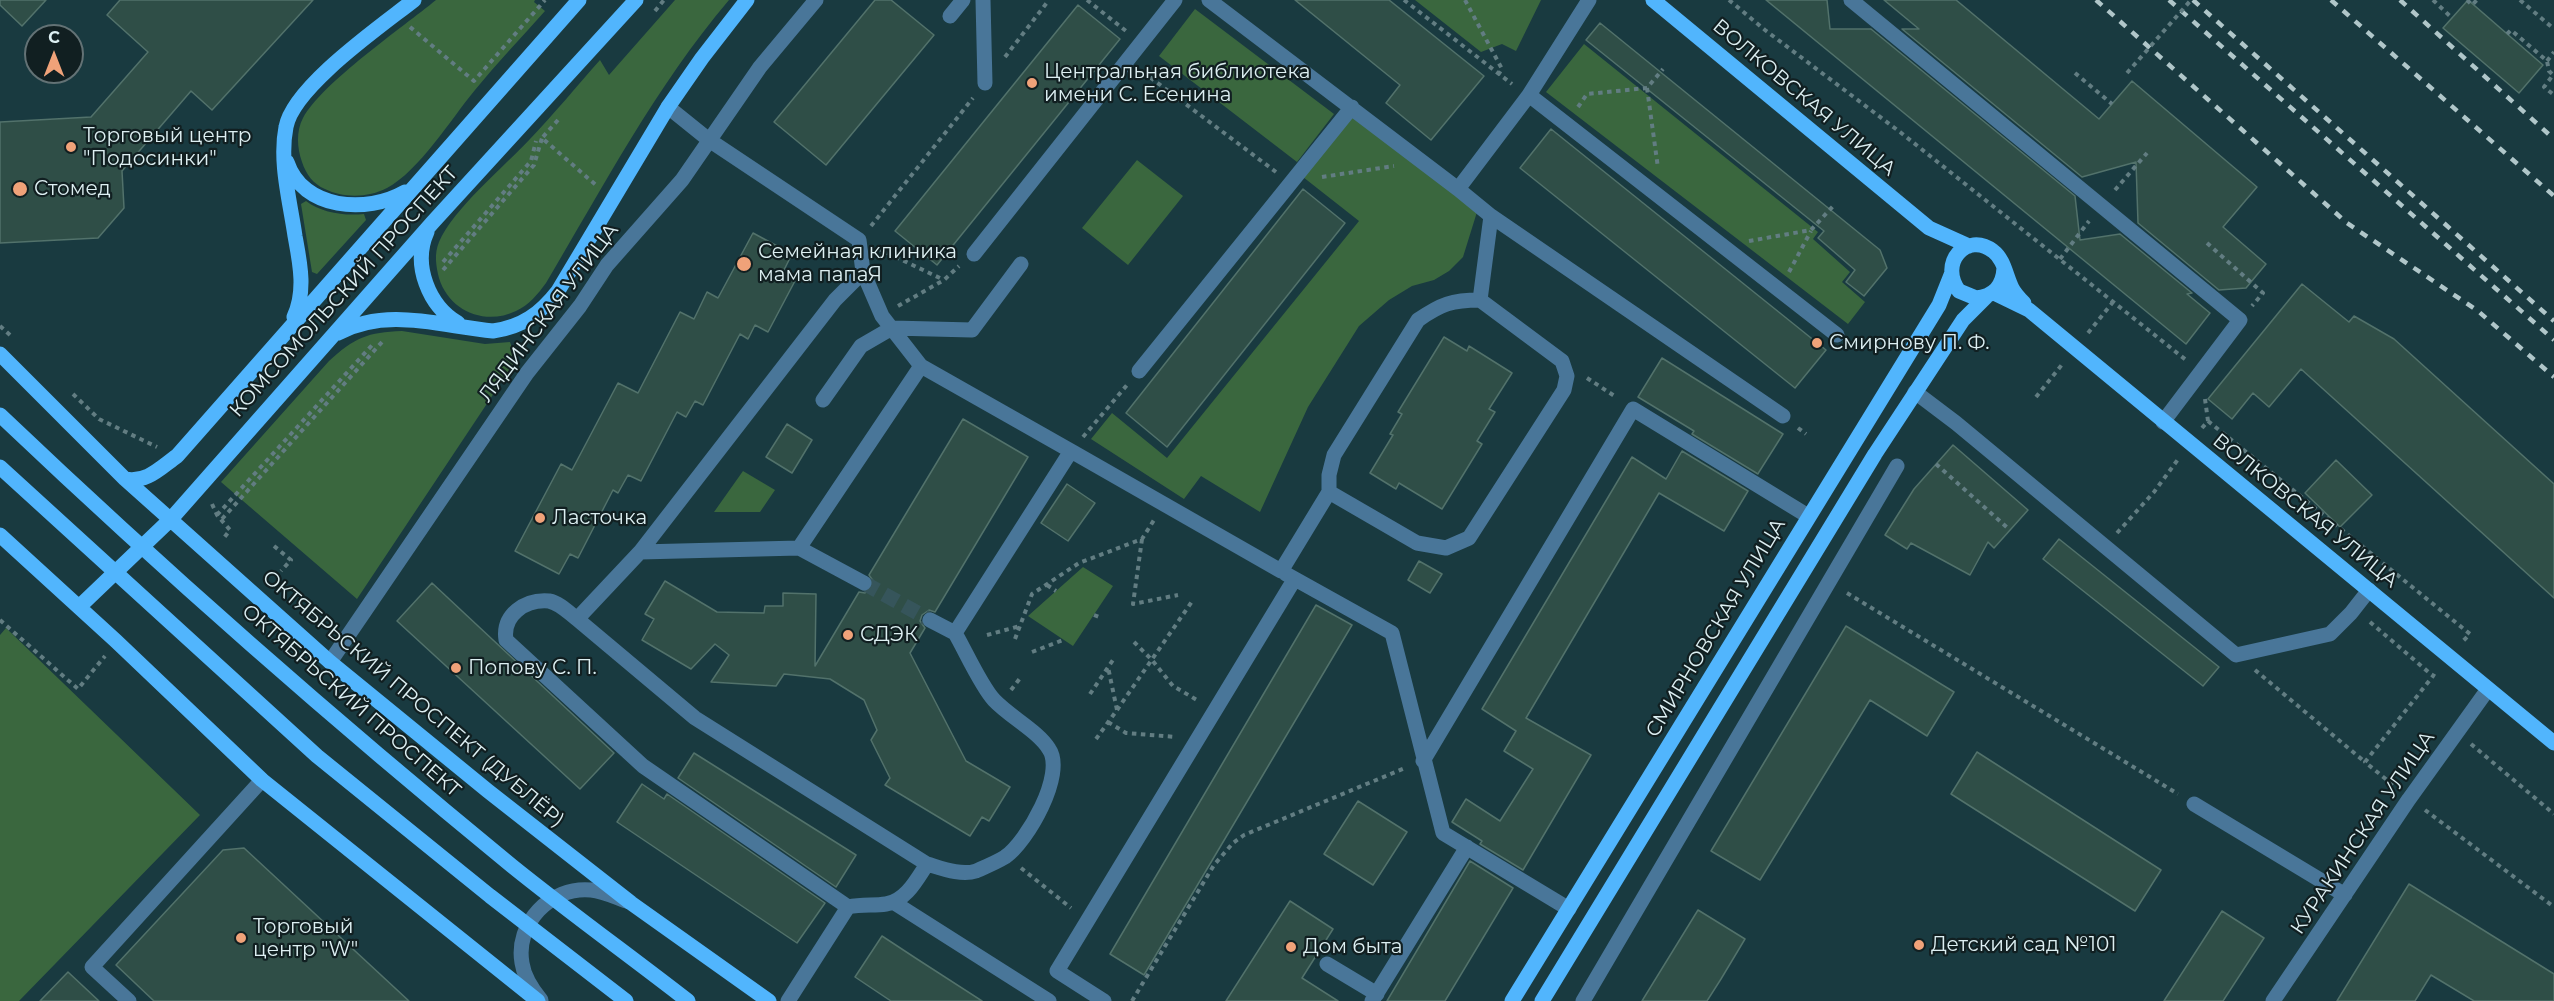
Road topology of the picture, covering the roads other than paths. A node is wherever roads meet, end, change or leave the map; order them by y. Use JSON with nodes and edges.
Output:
{"nodes":[{"id":1,"x":414,"y":0,"type":"edge"},
{"id":2,"x":579,"y":0,"type":"edge"},
{"id":3,"x":636,"y":0,"type":"edge"},
{"id":4,"x":747,"y":0,"type":"edge"},
{"id":5,"x":816,"y":0,"type":"edge"},
{"id":6,"x":963,"y":0,"type":"edge"},
{"id":7,"x":983,"y":0,"type":"edge"},
{"id":8,"x":1175,"y":0,"type":"edge"},
{"id":9,"x":1209,"y":0,"type":"edge"},
{"id":10,"x":1589,"y":0,"type":"edge"},
{"id":11,"x":1653,"y":0,"type":"edge"},
{"id":12,"x":1851,"y":0,"type":"edge"},
{"id":13,"x":950,"y":16,"type":"dead end"},
{"id":14,"x":985,"y":83,"type":"road end"},
{"id":15,"x":1529,"y":95,"type":"junction"},
{"id":16,"x":1352,"y":106,"type":"junction"},
{"id":17,"x":668,"y":107,"type":"junction"},
{"id":18,"x":709,"y":140,"type":"junction"},
{"id":19,"x":284,"y":147,"type":"junction"},
{"id":20,"x":417,"y":182,"type":"junction"},
{"id":21,"x":1458,"y":189,"type":"junction"},
{"id":22,"x":1491,"y":216,"type":"junction"},
{"id":23,"x":433,"y":222,"type":"junction"},
{"id":24,"x":1929,"y":228,"type":"junction"},
{"id":25,"x":1969,"y":246,"type":"junction"},
{"id":26,"x":974,"y":254,"type":"road end"},
{"id":27,"x":1021,"y":264,"type":"dead end"},
{"id":28,"x":2004,"y":268,"type":"junction"},
{"id":29,"x":1951,"y":271,"type":"junction"},
{"id":30,"x":863,"y":272,"type":"junction"},
{"id":31,"x":1990,"y":295,"type":"junction"},
{"id":32,"x":1480,"y":300,"type":"junction"},
{"id":33,"x":2029,"y":310,"type":"junction"},
{"id":34,"x":887,"y":322,"type":"junction"},
{"id":35,"x":467,"y":328,"type":"junction"},
{"id":36,"x":287,"y":330,"type":"junction"},
{"id":37,"x":1837,"y":335,"type":"dead end"},
{"id":38,"x":325,"y":344,"type":"junction"},
{"id":39,"x":0,"y":354,"type":"edge"},
{"id":40,"x":921,"y":366,"type":"junction"},
{"id":41,"x":1138,"y":371,"type":"road end"},
{"id":42,"x":1915,"y":392,"type":"junction"},
{"id":43,"x":823,"y":400,"type":"dead end"},
{"id":44,"x":0,"y":415,"type":"edge"},
{"id":45,"x":1783,"y":416,"type":"dead end"},
{"id":46,"x":2163,"y":422,"type":"junction"},
{"id":47,"x":1071,"y":451,"type":"junction"},
{"id":48,"x":1897,"y":466,"type":"dead end"},
{"id":49,"x":0,"y":467,"type":"edge"},
{"id":50,"x":125,"y":479,"type":"junction"},
{"id":51,"x":1329,"y":492,"type":"junction"},
{"id":52,"x":1808,"y":516,"type":"junction"},
{"id":53,"x":171,"y":519,"type":"junction"},
{"id":54,"x":0,"y":535,"type":"edge"},
{"id":55,"x":799,"y":548,"type":"junction"},
{"id":56,"x":640,"y":552,"type":"junction"},
{"id":57,"x":1281,"y":571,"type":"junction"},
{"id":58,"x":1294,"y":580,"type":"junction"},
{"id":59,"x":864,"y":583,"type":"tunnel mouth"},
{"id":60,"x":2369,"y":590,"type":"junction"},
{"id":61,"x":79,"y":607,"type":"junction"},
{"id":62,"x":577,"y":619,"type":"junction"},
{"id":63,"x":930,"y":620,"type":"tunnel mouth"},
{"id":64,"x":955,"y":633,"type":"junction"},
{"id":65,"x":330,"y":662,"type":"junction"},
{"id":66,"x":2488,"y":688,"type":"junction"},
{"id":67,"x":2554,"y":743,"type":"edge"},
{"id":68,"x":1423,"y":761,"type":"junction"},
{"id":69,"x":262,"y":780,"type":"junction"},
{"id":70,"x":2194,"y":804,"type":"road end"},
{"id":71,"x":1467,"y":848,"type":"junction"},
{"id":72,"x":927,"y":864,"type":"junction"},
{"id":73,"x":2345,"y":896,"type":"junction"},
{"id":74,"x":893,"y":902,"type":"junction"},
{"id":75,"x":631,"y":903,"type":"junction"},
{"id":76,"x":848,"y":907,"type":"junction"},
{"id":77,"x":1569,"y":909,"type":"junction"},
{"id":78,"x":1327,"y":964,"type":"dead end"},
{"id":79,"x":1375,"y":997,"type":"edge"},
{"id":80,"x":129,"y":1001,"type":"edge"},
{"id":81,"x":540,"y":1001,"type":"edge"},
{"id":82,"x":626,"y":1001,"type":"edge"},
{"id":83,"x":688,"y":1001,"type":"edge"},
{"id":84,"x":769,"y":1001,"type":"edge"},
{"id":85,"x":788,"y":1001,"type":"edge"},
{"id":86,"x":1049,"y":1001,"type":"edge"},
{"id":87,"x":1104,"y":1001,"type":"edge"},
{"id":88,"x":1512,"y":1001,"type":"edge"},
{"id":89,"x":1542,"y":1001,"type":"edge"},
{"id":90,"x":1584,"y":1001,"type":"edge"},
{"id":91,"x":2273,"y":1001,"type":"edge"}],
"edges":[{"from":1,"to":19,"type":"main road"},
{"from":2,"to":20,"type":"main road","name":"КОМСОМОЛЬСКИЙ ПРОСПЕКТ"},
{"from":3,"to":23,"type":"main road","name":"КОМСОМОЛЬСКИЙ ПРОСПЕКТ"},
{"from":4,"to":17,"type":"main road","name":"ЛЯДИНСКАЯ УЛИЦА"},
{"from":5,"to":18,"type":"street","name":"ЛЯДИНСКАЯ УЛИЦА"},
{"from":6,"to":13,"type":"street"},
{"from":7,"to":14,"type":"street"},
{"from":8,"to":26,"type":"street"},
{"from":9,"to":16,"type":"street"},
{"from":10,"to":15,"type":"street"},
{"from":11,"to":24,"type":"main road","name":"ВОЛКОВСКАЯ УЛИЦА"},
{"from":12,"to":46,"type":"street"},
{"from":15,"to":21,"type":"street"},
{"from":15,"to":37,"type":"street"},
{"from":16,"to":21,"type":"street"},
{"from":16,"to":41,"type":"street"},
{"from":17,"to":18,"type":"street"},
{"from":17,"to":35,"type":"main road","name":"ЛЯДИНСКАЯ УЛИЦА"},
{"from":18,"to":30,"type":"street"},
{"from":18,"to":65,"type":"street","name":"ЛЯДИНСКАЯ УЛИЦА"},
{"from":19,"to":20,"type":"main road"},
{"from":19,"to":36,"type":"main road"},
{"from":20,"to":36,"type":"main road","name":"КОМСОМОЛЬСКИЙ ПРОСПЕКТ"},
{"from":21,"to":22,"type":"street"},
{"from":22,"to":32,"type":"street"},
{"from":22,"to":45,"type":"street"},
{"from":23,"to":35,"type":"main road"},
{"from":23,"to":38,"type":"main road","name":"КОМСОМОЛЬСКИЙ ПРОСПЕКТ"},
{"from":24,"to":25,"type":"main road","name":"ВОЛКОВСКАЯ УЛИЦА"},
{"from":24,"to":29,"type":"main road","name":"ВОЛКОВСКАЯ УЛИЦА"},
{"from":25,"to":28,"type":"main road","name":"ВОЛКОВСКАЯ УЛИЦА"},
{"from":25,"to":29,"type":"main road"},
{"from":27,"to":34,"type":"street"},
{"from":28,"to":31,"type":"main road"},
{"from":28,"to":33,"type":"main road","name":"ВОЛКОВСКАЯ УЛИЦА"},
{"from":29,"to":31,"type":"main road","name":"ВОЛКОВСКАЯ УЛИЦА"},
{"from":29,"to":52,"type":"main road","name":"СМИРНОВСКАЯ УЛИЦА"},
{"from":30,"to":34,"type":"street"},
{"from":30,"to":56,"type":"street"},
{"from":31,"to":33,"type":"main road","name":"ВОЛКОВСКАЯ УЛИЦА"},
{"from":31,"to":42,"type":"main road"},
{"from":32,"to":51,"type":"street"},
{"from":32,"to":51,"type":"street"},
{"from":33,"to":46,"type":"main road","name":"ВОЛКОВСКАЯ УЛИЦА"},
{"from":34,"to":40,"type":"street"},
{"from":34,"to":43,"type":"street"},
{"from":35,"to":38,"type":"main road","name":"ЛЯДИНСКАЯ УЛИЦА"},
{"from":36,"to":50,"type":"main road","name":"КОМСОМОЛЬСКИЙ ПРОСПЕКТ"},
{"from":38,"to":53,"type":"main road","name":"КОМСОМОЛЬСКИЙ ПРОСПЕКТ"},
{"from":39,"to":50,"type":"main road","name":"ОКТЯБРЬСКИЙ ПРОСПЕКТ (ДУБЛЁР)"},
{"from":40,"to":47,"type":"street"},
{"from":40,"to":55,"type":"street"},
{"from":42,"to":60,"type":"street"},
{"from":42,"to":89,"type":"main road"},
{"from":44,"to":83,"type":"main road","name":"ОКТЯБРЬСКИЙ ПРОСПЕКТ","bridge":true},
{"from":46,"to":60,"type":"main road","name":"ВОЛКОВСКАЯ УЛИЦА"},
{"from":47,"to":57,"type":"street"},
{"from":47,"to":64,"type":"street"},
{"from":48,"to":90,"type":"street"},
{"from":49,"to":82,"type":"main road","bridge":true},
{"from":50,"to":53,"type":"main road","name":"ОКТЯБРЬСКИЙ ПРОСПЕКТ (ДУБЛЁР)"},
{"from":51,"to":57,"type":"street"},
{"from":52,"to":68,"type":"street"},
{"from":52,"to":77,"type":"main road","name":"СМИРНОВСКАЯ УЛИЦА"},
{"from":53,"to":61,"type":"main road","name":"КОМСОМОЛЬСКИЙ ПРОСПЕКТ"},
{"from":53,"to":65,"type":"main road","name":"ОКТЯБРЬСКИЙ ПРОСПЕКТ (ДУБЛЁР)"},
{"from":54,"to":61,"type":"main road"},
{"from":55,"to":56,"type":"street"},
{"from":55,"to":59,"type":"street"},
{"from":56,"to":62,"type":"street"},
{"from":57,"to":58,"type":"street"},
{"from":58,"to":68,"type":"street"},
{"from":58,"to":87,"type":"street"},
{"from":60,"to":66,"type":"main road","name":"ВОЛКОВСКАЯ УЛИЦА"},
{"from":61,"to":69,"type":"main road"},
{"from":62,"to":72,"type":"street"},
{"from":62,"to":76,"type":"street"},
{"from":63,"to":64,"type":"street"},
{"from":64,"to":72,"type":"street"},
{"from":65,"to":75,"type":"main road","name":"ОКТЯБРЬСКИЙ ПРОСПЕКТ (ДУБЛЁР)"},
{"from":66,"to":67,"type":"main road","name":"ВОЛКОВСКАЯ УЛИЦА"},
{"from":66,"to":73,"type":"street","name":"КУРАКИНСКАЯ УЛИЦА"},
{"from":68,"to":71,"type":"street"},
{"from":69,"to":80,"type":"street"},
{"from":69,"to":81,"type":"main road"},
{"from":70,"to":73,"type":"street"},
{"from":71,"to":77,"type":"street"},
{"from":71,"to":79,"type":"street"},
{"from":72,"to":74,"type":"street"},
{"from":73,"to":91,"type":"street","name":"КУРАКИНСКАЯ УЛИЦА"},
{"from":74,"to":76,"type":"street"},
{"from":74,"to":86,"type":"street"},
{"from":75,"to":81,"type":"street"},
{"from":75,"to":84,"type":"main road","name":"ОКТЯБРЬСКИЙ ПРОСПЕКТ (ДУБЛЁР)"},
{"from":76,"to":85,"type":"street"},
{"from":77,"to":88,"type":"main road","name":"СМИРНОВСКАЯ УЛИЦА"},
{"from":78,"to":79,"type":"street"}]}
